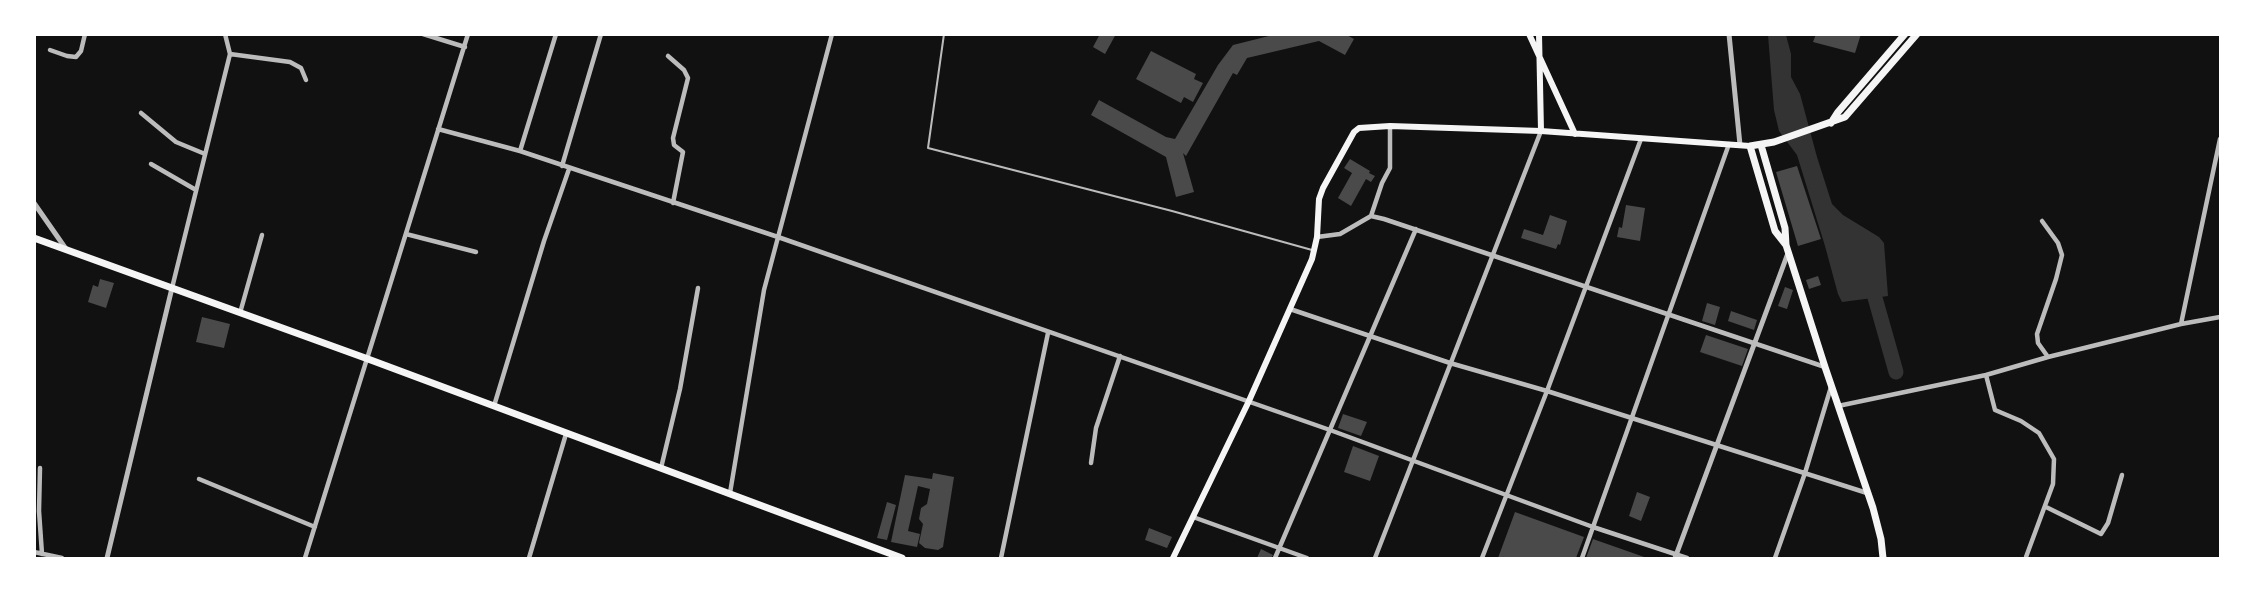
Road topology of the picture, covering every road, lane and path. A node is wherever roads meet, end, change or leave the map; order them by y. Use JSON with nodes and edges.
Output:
{"nodes":[{"id":1,"x":85,"y":34,"type":"edge"},
{"id":2,"x":225,"y":34,"type":"edge"},
{"id":3,"x":423,"y":34,"type":"edge"},
{"id":4,"x":468,"y":34,"type":"edge"},
{"id":5,"x":556,"y":34,"type":"edge"},
{"id":6,"x":602,"y":34,"type":"edge"},
{"id":7,"x":832,"y":34,"type":"edge"},
{"id":8,"x":944,"y":34,"type":"edge"},
{"id":9,"x":1529,"y":34,"type":"edge"},
{"id":10,"x":1539,"y":34,"type":"edge"},
{"id":11,"x":1729,"y":34,"type":"edge"},
{"id":12,"x":1905,"y":34,"type":"edge"},
{"id":13,"x":1917,"y":34,"type":"edge"},
{"id":14,"x":465,"y":47,"type":"junction"},
{"id":15,"x":50,"y":50,"type":"dead end"},
{"id":16,"x":230,"y":54,"type":"junction"},
{"id":17,"x":1539,"y":55,"type":"junction"},
{"id":18,"x":668,"y":56,"type":"dead end"},
{"id":19,"x":306,"y":80,"type":"dead end"},
{"id":20,"x":141,"y":113,"type":"dead end"},
{"id":21,"x":1827,"y":124,"type":"junction"},
{"id":22,"x":1390,"y":126,"type":"junction"},
{"id":23,"x":438,"y":129,"type":"junction"},
{"id":24,"x":1541,"y":131,"type":"junction"},
{"id":25,"x":1575,"y":134,"type":"junction"},
{"id":26,"x":1641,"y":139,"type":"junction"},
{"id":27,"x":2220,"y":139,"type":"edge"},
{"id":28,"x":1729,"y":144,"type":"junction"},
{"id":29,"x":1740,"y":145,"type":"junction"},
{"id":30,"x":1761,"y":145,"type":"junction"},
{"id":31,"x":1750,"y":146,"type":"junction"},
{"id":32,"x":520,"y":151,"type":"junction"},
{"id":33,"x":205,"y":154,"type":"junction"},
{"id":34,"x":151,"y":164,"type":"dead end"},
{"id":35,"x":562,"y":166,"type":"junction"},
{"id":36,"x":569,"y":169,"type":"junction"},
{"id":37,"x":196,"y":190,"type":"junction"},
{"id":38,"x":34,"y":203,"type":"edge"},
{"id":39,"x":673,"y":203,"type":"junction"},
{"id":40,"x":1371,"y":216,"type":"junction"},
{"id":41,"x":2042,"y":221,"type":"dead end"},
{"id":42,"x":1416,"y":229,"type":"junction"},
{"id":43,"x":406,"y":234,"type":"junction"},
{"id":44,"x":262,"y":235,"type":"dead end"},
{"id":45,"x":778,"y":237,"type":"junction"},
{"id":46,"x":1317,"y":237,"type":"junction"},
{"id":47,"x":34,"y":238,"type":"edge"},
{"id":48,"x":1786,"y":244,"type":"junction"},
{"id":49,"x":67,"y":251,"type":"junction"},
{"id":50,"x":1315,"y":251,"type":"junction"},
{"id":51,"x":476,"y":252,"type":"dead end"},
{"id":52,"x":1788,"y":253,"type":"junction"},
{"id":53,"x":1492,"y":254,"type":"junction"},
{"id":54,"x":1587,"y":287,"type":"junction"},
{"id":55,"x":172,"y":288,"type":"junction"},
{"id":56,"x":698,"y":288,"type":"dead end"},
{"id":57,"x":1290,"y":309,"type":"junction"},
{"id":58,"x":240,"y":313,"type":"junction"},
{"id":59,"x":1667,"y":314,"type":"junction"},
{"id":60,"x":2220,"y":317,"type":"edge"},
{"id":61,"x":2181,"y":324,"type":"junction"},
{"id":62,"x":1048,"y":333,"type":"junction"},
{"id":63,"x":1369,"y":336,"type":"junction"},
{"id":64,"x":1754,"y":344,"type":"junction"},
{"id":65,"x":1120,"y":356,"type":"junction"},
{"id":66,"x":2048,"y":357,"type":"junction"},
{"id":67,"x":368,"y":359,"type":"junction"},
{"id":68,"x":1450,"y":363,"type":"junction"},
{"id":69,"x":1825,"y":367,"type":"junction"},
{"id":70,"x":1986,"y":375,"type":"junction"},
{"id":71,"x":1831,"y":386,"type":"junction"},
{"id":72,"x":1547,"y":391,"type":"junction"},
{"id":73,"x":1248,"y":403,"type":"junction"},
{"id":74,"x":494,"y":406,"type":"junction"},
{"id":75,"x":1838,"y":406,"type":"junction"},
{"id":76,"x":1631,"y":418,"type":"junction"},
{"id":77,"x":1330,"y":430,"type":"junction"},
{"id":78,"x":566,"y":434,"type":"junction"},
{"id":79,"x":1716,"y":445,"type":"junction"},
{"id":80,"x":1413,"y":460,"type":"junction"},
{"id":81,"x":1091,"y":463,"type":"dead end"},
{"id":82,"x":40,"y":468,"type":"dead end"},
{"id":83,"x":661,"y":468,"type":"junction"},
{"id":84,"x":1805,"y":473,"type":"junction"},
{"id":85,"x":2122,"y":475,"type":"dead end"},
{"id":86,"x":199,"y":479,"type":"dead end"},
{"id":87,"x":730,"y":493,"type":"junction"},
{"id":88,"x":1868,"y":494,"type":"junction"},
{"id":89,"x":1507,"y":495,"type":"junction"},
{"id":90,"x":2046,"y":507,"type":"junction"},
{"id":91,"x":1193,"y":517,"type":"junction"},
{"id":92,"x":315,"y":526,"type":"junction"},
{"id":93,"x":1593,"y":527,"type":"junction"},
{"id":94,"x":1280,"y":548,"type":"junction"},
{"id":95,"x":34,"y":552,"type":"edge"},
{"id":96,"x":42,"y":554,"type":"junction"},
{"id":97,"x":1675,"y":557,"type":"edge"},
{"id":98,"x":2025,"y":557,"type":"edge"},
{"id":99,"x":62,"y":558,"type":"edge"},
{"id":100,"x":107,"y":558,"type":"edge"},
{"id":101,"x":305,"y":558,"type":"edge"},
{"id":102,"x":529,"y":558,"type":"edge"},
{"id":103,"x":902,"y":558,"type":"edge"},
{"id":104,"x":1001,"y":558,"type":"edge"},
{"id":105,"x":1173,"y":558,"type":"edge"},
{"id":106,"x":1275,"y":558,"type":"edge"},
{"id":107,"x":1307,"y":558,"type":"edge"},
{"id":108,"x":1374,"y":558,"type":"edge"},
{"id":109,"x":1482,"y":558,"type":"edge"},
{"id":110,"x":1582,"y":558,"type":"edge"},
{"id":111,"x":1687,"y":558,"type":"edge"},
{"id":112,"x":1775,"y":558,"type":"edge"},
{"id":113,"x":1883,"y":558,"type":"edge"}],
"edges":[{"from":1,"to":15,"type":"street"},
{"from":2,"to":16,"type":"street"},
{"from":3,"to":14,"type":"street"},
{"from":4,"to":14,"type":"street"},
{"from":5,"to":32,"type":"street"},
{"from":6,"to":35,"type":"street"},
{"from":7,"to":45,"type":"street"},
{"from":8,"to":50,"type":"lane"},
{"from":9,"to":17,"type":"main road"},
{"from":10,"to":17,"type":"main road"},
{"from":11,"to":29,"type":"street"},
{"from":12,"to":21,"type":"main road"},
{"from":13,"to":21,"type":"main road"},
{"from":14,"to":23,"type":"street"},
{"from":16,"to":19,"type":"street"},
{"from":16,"to":33,"type":"street"},
{"from":17,"to":24,"type":"main road"},
{"from":17,"to":25,"type":"main road"},
{"from":18,"to":39,"type":"street"},
{"from":20,"to":33,"type":"street"},
{"from":21,"to":30,"type":"main road"},
{"from":22,"to":24,"type":"main road"},
{"from":22,"to":40,"type":"street"},
{"from":22,"to":46,"type":"main road"},
{"from":23,"to":32,"type":"street"},
{"from":23,"to":43,"type":"street"},
{"from":24,"to":25,"type":"main road"},
{"from":24,"to":53,"type":"street"},
{"from":25,"to":26,"type":"main road"},
{"from":26,"to":28,"type":"main road"},
{"from":26,"to":54,"type":"street"},
{"from":27,"to":61,"type":"street"},
{"from":28,"to":29,"type":"main road"},
{"from":28,"to":59,"type":"street"},
{"from":29,"to":31,"type":"main road"},
{"from":30,"to":31,"type":"main road"},
{"from":30,"to":48,"type":"main road"},
{"from":31,"to":48,"type":"main road"},
{"from":32,"to":35,"type":"street"},
{"from":33,"to":37,"type":"street"},
{"from":34,"to":37,"type":"street"},
{"from":35,"to":36,"type":"street"},
{"from":36,"to":39,"type":"street"},
{"from":36,"to":74,"type":"street"},
{"from":37,"to":55,"type":"street"},
{"from":38,"to":49,"type":"street"},
{"from":39,"to":45,"type":"street"},
{"from":40,"to":42,"type":"street"},
{"from":40,"to":46,"type":"street"},
{"from":41,"to":66,"type":"street"},
{"from":42,"to":53,"type":"street"},
{"from":42,"to":63,"type":"street"},
{"from":43,"to":51,"type":"street"},
{"from":43,"to":67,"type":"street"},
{"from":44,"to":58,"type":"street"},
{"from":45,"to":62,"type":"street"},
{"from":45,"to":87,"type":"street"},
{"from":46,"to":50,"type":"main road"},
{"from":47,"to":49,"type":"main road"},
{"from":48,"to":52,"type":"main road"},
{"from":49,"to":55,"type":"main road"},
{"from":50,"to":57,"type":"main road"},
{"from":52,"to":64,"type":"street"},
{"from":52,"to":69,"type":"main road"},
{"from":53,"to":54,"type":"street"},
{"from":53,"to":68,"type":"street"},
{"from":54,"to":59,"type":"street"},
{"from":54,"to":72,"type":"street"},
{"from":55,"to":58,"type":"main road"},
{"from":55,"to":100,"type":"street"},
{"from":56,"to":83,"type":"street"},
{"from":57,"to":63,"type":"street"},
{"from":57,"to":73,"type":"main road"},
{"from":58,"to":67,"type":"main road"},
{"from":59,"to":64,"type":"street"},
{"from":59,"to":76,"type":"street"},
{"from":60,"to":61,"type":"street"},
{"from":61,"to":66,"type":"street"},
{"from":62,"to":65,"type":"street"},
{"from":62,"to":104,"type":"street"},
{"from":63,"to":68,"type":"street"},
{"from":63,"to":77,"type":"street"},
{"from":64,"to":69,"type":"street"},
{"from":64,"to":79,"type":"street"},
{"from":65,"to":73,"type":"street"},
{"from":65,"to":81,"type":"street"},
{"from":66,"to":70,"type":"street"},
{"from":67,"to":74,"type":"main road"},
{"from":67,"to":92,"type":"street"},
{"from":68,"to":72,"type":"street"},
{"from":68,"to":80,"type":"street"},
{"from":69,"to":71,"type":"main road"},
{"from":70,"to":75,"type":"street"},
{"from":70,"to":90,"type":"street"},
{"from":71,"to":75,"type":"main road"},
{"from":71,"to":84,"type":"street"},
{"from":72,"to":76,"type":"street"},
{"from":72,"to":89,"type":"street"},
{"from":73,"to":77,"type":"street"},
{"from":73,"to":91,"type":"main road"},
{"from":74,"to":78,"type":"main road"},
{"from":75,"to":88,"type":"main road"},
{"from":76,"to":79,"type":"street"},
{"from":76,"to":93,"type":"street"},
{"from":77,"to":80,"type":"street"},
{"from":77,"to":94,"type":"street"},
{"from":78,"to":83,"type":"main road"},
{"from":78,"to":102,"type":"street"},
{"from":79,"to":84,"type":"street"},
{"from":79,"to":97,"type":"street"},
{"from":80,"to":89,"type":"street"},
{"from":80,"to":108,"type":"street"},
{"from":82,"to":96,"type":"street"},
{"from":83,"to":87,"type":"main road"},
{"from":84,"to":88,"type":"street"},
{"from":84,"to":112,"type":"street"},
{"from":85,"to":90,"type":"street"},
{"from":86,"to":92,"type":"street"},
{"from":87,"to":103,"type":"main road"},
{"from":88,"to":113,"type":"main road"},
{"from":89,"to":93,"type":"street"},
{"from":89,"to":109,"type":"street"},
{"from":90,"to":98,"type":"street"},
{"from":91,"to":94,"type":"street"},
{"from":91,"to":105,"type":"main road"},
{"from":92,"to":101,"type":"street"},
{"from":93,"to":97,"type":"street"},
{"from":93,"to":110,"type":"street"},
{"from":94,"to":106,"type":"street"},
{"from":94,"to":107,"type":"street"},
{"from":95,"to":96,"type":"street"},
{"from":96,"to":99,"type":"street"},
{"from":97,"to":111,"type":"street"}]}
